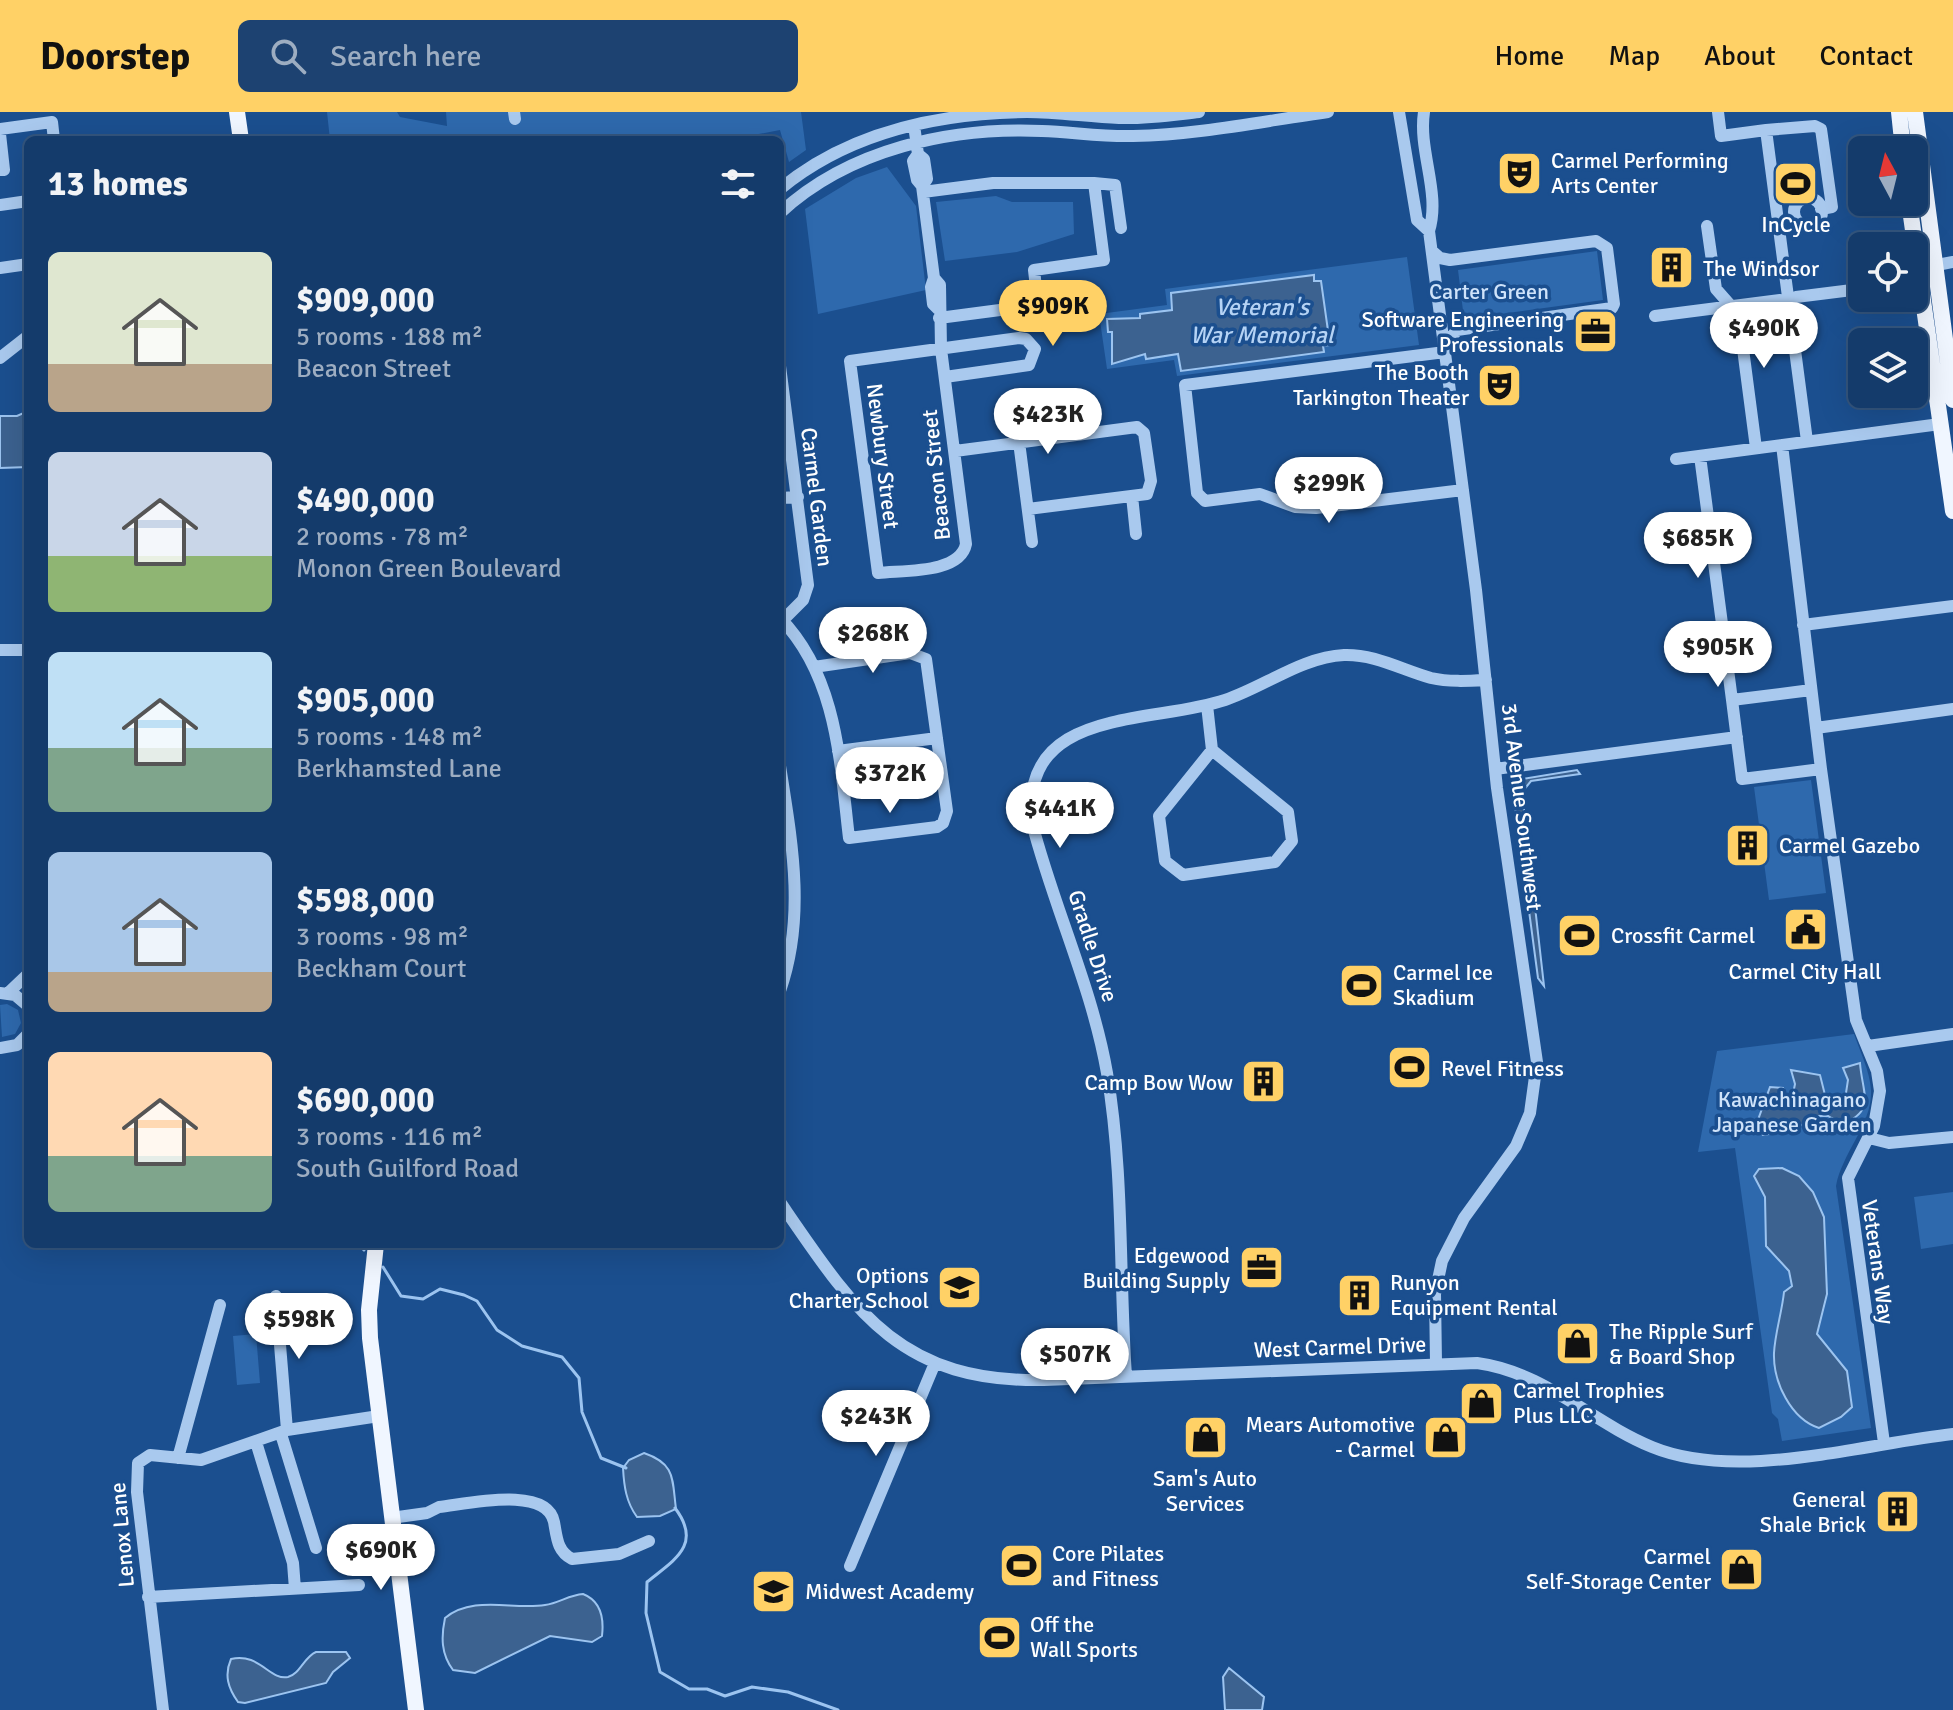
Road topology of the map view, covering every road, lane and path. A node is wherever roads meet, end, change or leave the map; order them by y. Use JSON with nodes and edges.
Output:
{"nodes":[{"id":1,"x":237,"y":112,"type":"edge"},
{"id":2,"x":247,"y":112,"type":"edge"},
{"id":3,"x":1199,"y":112,"type":"edge"},
{"id":4,"x":1328,"y":112,"type":"edge"},
{"id":5,"x":1401,"y":112,"type":"edge"},
{"id":6,"x":1422,"y":112,"type":"edge"},
{"id":7,"x":1718,"y":112,"type":"edge"},
{"id":8,"x":1899,"y":112,"type":"edge"},
{"id":9,"x":1915,"y":112,"type":"edge"},
{"id":10,"x":914,"y":125,"type":"junction"},
{"id":11,"x":1766,"y":130,"type":"junction"},
{"id":12,"x":0,"y":131,"type":"edge"},
{"id":13,"x":54,"y":136,"type":"edge"},
{"id":14,"x":240,"y":136,"type":"edge"},
{"id":15,"x":250,"y":136,"type":"edge"},
{"id":16,"x":1902,"y":136,"type":"edge"},
{"id":17,"x":917,"y":148,"type":"junction"},
{"id":18,"x":2,"y":170,"type":"edge"},
{"id":19,"x":1094,"y":183,"type":"junction"},
{"id":20,"x":784,"y":186,"type":"edge"},
{"id":21,"x":922,"y":189,"type":"junction"},
{"id":22,"x":24,"y":202,"type":"edge"},
{"id":23,"x":0,"y":205,"type":"edge"},
{"id":24,"x":1821,"y":209,"type":"junction"},
{"id":25,"x":784,"y":210,"type":"edge"},
{"id":26,"x":1794,"y":214,"type":"junction"},
{"id":27,"x":1777,"y":216,"type":"junction"},
{"id":28,"x":1707,"y":226,"type":"dead end"},
{"id":29,"x":1121,"y":228,"type":"dead end"},
{"id":30,"x":1429,"y":231,"type":"junction"},
{"id":31,"x":1432,"y":251,"type":"junction"},
{"id":32,"x":1945,"y":264,"type":"edge"},
{"id":33,"x":24,"y":265,"type":"edge"},
{"id":34,"x":0,"y":268,"type":"edge"},
{"id":35,"x":1848,"y":290,"type":"edge"},
{"id":36,"x":1796,"y":297,"type":"dead end"},
{"id":37,"x":1780,"y":300,"type":"dead end"},
{"id":38,"x":1731,"y":306,"type":"junction"},
{"id":39,"x":1922,"y":312,"type":"edge"},
{"id":40,"x":939,"y":313,"type":"junction"},
{"id":41,"x":1655,"y":316,"type":"dead end"},
{"id":42,"x":24,"y":339,"type":"edge"},
{"id":43,"x":941,"y":349,"type":"junction"},
{"id":44,"x":1445,"y":350,"type":"junction"},
{"id":45,"x":0,"y":358,"type":"edge"},
{"id":46,"x":945,"y":377,"type":"junction"},
{"id":47,"x":784,"y":395,"type":"edge"},
{"id":48,"x":1953,"y":400,"type":"edge"},
{"id":49,"x":1940,"y":424,"type":"junction"},
{"id":50,"x":1807,"y":441,"type":"junction"},
{"id":51,"x":1019,"y":442,"type":"junction"},
{"id":52,"x":1782,"y":445,"type":"junction"},
{"id":53,"x":1756,"y":448,"type":"junction"},
{"id":54,"x":955,"y":451,"type":"junction"},
{"id":55,"x":1700,"y":456,"type":"junction"},
{"id":56,"x":1676,"y":459,"type":"dead end"},
{"id":57,"x":1463,"y":490,"type":"junction"},
{"id":58,"x":1132,"y":496,"type":"junction"},
{"id":59,"x":798,"y":497,"type":"junction"},
{"id":60,"x":784,"y":498,"type":"edge"},
{"id":61,"x":1028,"y":509,"type":"junction"},
{"id":62,"x":1953,"y":511,"type":"edge"},
{"id":63,"x":1136,"y":534,"type":"dead end"},
{"id":64,"x":1032,"y":542,"type":"dead end"},
{"id":65,"x":951,"y":564,"type":"joint"},
{"id":66,"x":1953,"y":606,"type":"edge"},
{"id":67,"x":784,"y":618,"type":"edge"},
{"id":68,"x":784,"y":625,"type":"edge"},
{"id":69,"x":1803,"y":625,"type":"junction"},
{"id":70,"x":0,"y":650,"type":"edge"},
{"id":71,"x":24,"y":650,"type":"edge"},
{"id":72,"x":814,"y":667,"type":"junction"},
{"id":73,"x":1486,"y":680,"type":"junction"},
{"id":74,"x":1811,"y":690,"type":"junction"},
{"id":75,"x":1732,"y":700,"type":"junction"},
{"id":76,"x":1207,"y":705,"type":"junction"},
{"id":77,"x":1953,"y":709,"type":"edge"},
{"id":78,"x":1816,"y":728,"type":"junction"},
{"id":79,"x":1737,"y":737,"type":"junction"},
{"id":80,"x":937,"y":738,"type":"junction"},
{"id":81,"x":1212,"y":750,"type":"junction"},
{"id":82,"x":838,"y":751,"type":"junction"},
{"id":83,"x":1495,"y":769,"type":"junction"},
{"id":84,"x":1821,"y":769,"type":"junction"},
{"id":85,"x":784,"y":828,"type":"edge"},
{"id":86,"x":784,"y":972,"type":"edge"},
{"id":87,"x":24,"y":977,"type":"edge"},
{"id":88,"x":3,"y":991,"type":"edge"},
{"id":89,"x":24,"y":1002,"type":"edge"},
{"id":90,"x":1953,"y":1034,"type":"edge"},
{"id":91,"x":24,"y":1036,"type":"edge"},
{"id":92,"x":1868,"y":1046,"type":"junction"},
{"id":93,"x":6,"y":1047,"type":"edge"},
{"id":94,"x":1953,"y":1137,"type":"edge"},
{"id":95,"x":1869,"y":1138,"type":"junction"},
{"id":96,"x":784,"y":1208,"type":"edge"},
{"id":97,"x":376,"y":1248,"type":"edge"},
{"id":98,"x":276,"y":1296,"type":"dead end"},
{"id":99,"x":220,"y":1305,"type":"dead end"},
{"id":100,"x":935,"y":1363,"type":"junction"},
{"id":101,"x":1436,"y":1363,"type":"junction"},
{"id":102,"x":1126,"y":1376,"type":"junction"},
{"id":103,"x":379,"y":1416,"type":"junction"},
{"id":104,"x":284,"y":1432,"type":"junction"},
{"id":105,"x":1953,"y":1434,"type":"edge"},
{"id":106,"x":256,"y":1442,"type":"junction"},
{"id":107,"x":1884,"y":1443,"type":"junction"},
{"id":108,"x":178,"y":1458,"type":"junction"},
{"id":109,"x":391,"y":1518,"type":"junction"},
{"id":110,"x":649,"y":1541,"type":"dead end"},
{"id":111,"x":316,"y":1548,"type":"dead end"},
{"id":112,"x":850,"y":1566,"type":"dead end"},
{"id":113,"x":359,"y":1585,"type":"dead end"},
{"id":114,"x":295,"y":1589,"type":"junction"},
{"id":115,"x":148,"y":1597,"type":"junction"},
{"id":116,"x":163,"y":1710,"type":"edge"},
{"id":117,"x":416,"y":1710,"type":"edge"}],
"edges":[{"from":1,"to":14,"type":"main road"},
{"from":2,"to":15,"type":"main road"},
{"from":3,"to":10,"type":"street"},
{"from":4,"to":17,"type":"street"},
{"from":5,"to":6,"type":"street"},
{"from":5,"to":30,"type":"street","name":"3rd Avenue Southwest"},
{"from":6,"to":30,"type":"street","name":"3rd Avenue Southwest"},
{"from":7,"to":11,"type":"street"},
{"from":8,"to":16,"type":"main road"},
{"from":9,"to":32,"type":"main road"},
{"from":10,"to":17,"type":"street","name":"Beacon Street"},
{"from":10,"to":20,"type":"street"},
{"from":11,"to":24,"type":"street"},
{"from":11,"to":27,"type":"street"},
{"from":12,"to":13,"type":"street"},
{"from":12,"to":18,"type":"street"},
{"from":17,"to":21,"type":"street","name":"Beacon Street"},
{"from":17,"to":25,"type":"street"},
{"from":19,"to":21,"type":"street"},
{"from":19,"to":29,"type":"street"},
{"from":19,"to":40,"type":"street"},
{"from":21,"to":40,"type":"street","name":"Beacon Street"},
{"from":22,"to":23,"type":"street"},
{"from":24,"to":26,"type":"street"},
{"from":24,"to":26,"type":"street"},
{"from":26,"to":27,"type":"street"},
{"from":27,"to":50,"type":"street"},
{"from":28,"to":38,"type":"street"},
{"from":30,"to":31,"type":"street","name":"3rd Avenue Southwest"},
{"from":31,"to":44,"type":"street","name":"3rd Avenue Southwest"},
{"from":31,"to":44,"type":"street"},
{"from":32,"to":48,"type":"main road"},
{"from":33,"to":34,"type":"street"},
{"from":35,"to":36,"type":"street"},
{"from":37,"to":38,"type":"street"},
{"from":38,"to":41,"type":"street"},
{"from":38,"to":53,"type":"street"},
{"from":39,"to":49,"type":"main road"},
{"from":40,"to":43,"type":"street","name":"Beacon Street"},
{"from":42,"to":45,"type":"street"},
{"from":43,"to":46,"type":"street","name":"Beacon Street"},
{"from":43,"to":46,"type":"street","name":"Beacon Street"},
{"from":43,"to":65,"type":"street","name":"Newbury Street"},
{"from":44,"to":57,"type":"street","name":"3rd Avenue Southwest"},
{"from":44,"to":57,"type":"street"},
{"from":46,"to":54,"type":"street","name":"Beacon Street"},
{"from":47,"to":59,"type":"street","name":"Carmel Garden"},
{"from":49,"to":50,"type":"street"},
{"from":49,"to":62,"type":"main road"},
{"from":50,"to":52,"type":"street"},
{"from":51,"to":54,"type":"street"},
{"from":51,"to":58,"type":"street"},
{"from":51,"to":61,"type":"street"},
{"from":52,"to":53,"type":"street"},
{"from":52,"to":69,"type":"street"},
{"from":53,"to":55,"type":"street"},
{"from":54,"to":65,"type":"street","name":"Beacon Street"},
{"from":55,"to":56,"type":"street"},
{"from":55,"to":75,"type":"street"},
{"from":57,"to":73,"type":"street","name":"3rd Avenue Southwest"},
{"from":58,"to":61,"type":"street"},
{"from":58,"to":63,"type":"street"},
{"from":59,"to":60,"type":"street"},
{"from":59,"to":67,"type":"street","name":"Carmel Garden"},
{"from":61,"to":64,"type":"street"},
{"from":66,"to":69,"type":"street"},
{"from":68,"to":72,"type":"street"},
{"from":69,"to":74,"type":"street"},
{"from":70,"to":71,"type":"street"},
{"from":72,"to":80,"type":"street"},
{"from":72,"to":82,"type":"street"},
{"from":73,"to":76,"type":"street","name":"Gradle Drive"},
{"from":73,"to":83,"type":"street","name":"3rd Avenue Southwest"},
{"from":74,"to":75,"type":"street"},
{"from":74,"to":78,"type":"street","name":"Veterans Way"},
{"from":75,"to":79,"type":"street"},
{"from":76,"to":81,"type":"street"},
{"from":76,"to":102,"type":"street","name":"Gradle Drive"},
{"from":77,"to":78,"type":"street"},
{"from":78,"to":84,"type":"street","name":"Veterans Way"},
{"from":79,"to":83,"type":"street"},
{"from":79,"to":84,"type":"street"},
{"from":80,"to":82,"type":"street"},
{"from":80,"to":82,"type":"street"},
{"from":81,"to":81,"type":"street"},
{"from":83,"to":101,"type":"street","name":"3rd Avenue Southwest"},
{"from":84,"to":92,"type":"street","name":"Veterans Way"},
{"from":85,"to":86,"type":"street"},
{"from":87,"to":88,"type":"street"},
{"from":88,"to":89,"type":"street"},
{"from":90,"to":92,"type":"street"},
{"from":91,"to":93,"type":"street"},
{"from":92,"to":95,"type":"street","name":"Veterans Way"},
{"from":94,"to":95,"type":"street"},
{"from":95,"to":107,"type":"street","name":"Veterans Way"},
{"from":96,"to":100,"type":"street","name":"West Carmel Drive"},
{"from":97,"to":103,"type":"main road"},
{"from":98,"to":104,"type":"street"},
{"from":99,"to":108,"type":"street"},
{"from":100,"to":102,"type":"street","name":"West Carmel Drive"},
{"from":100,"to":112,"type":"street"},
{"from":101,"to":102,"type":"street","name":"West Carmel Drive"},
{"from":101,"to":107,"type":"street","name":"West Carmel Drive"},
{"from":103,"to":104,"type":"street","name":"Lenox Lane"},
{"from":103,"to":109,"type":"main road"},
{"from":104,"to":106,"type":"street","name":"Lenox Lane"},
{"from":104,"to":111,"type":"street"},
{"from":105,"to":107,"type":"street","name":"West Carmel Drive"},
{"from":106,"to":108,"type":"street","name":"Lenox Lane"},
{"from":106,"to":114,"type":"street"},
{"from":108,"to":115,"type":"street","name":"Lenox Lane"},
{"from":109,"to":110,"type":"street"},
{"from":109,"to":117,"type":"main road"},
{"from":113,"to":114,"type":"street"},
{"from":114,"to":115,"type":"street"},
{"from":115,"to":116,"type":"street","name":"Lenox Lane"}]}
